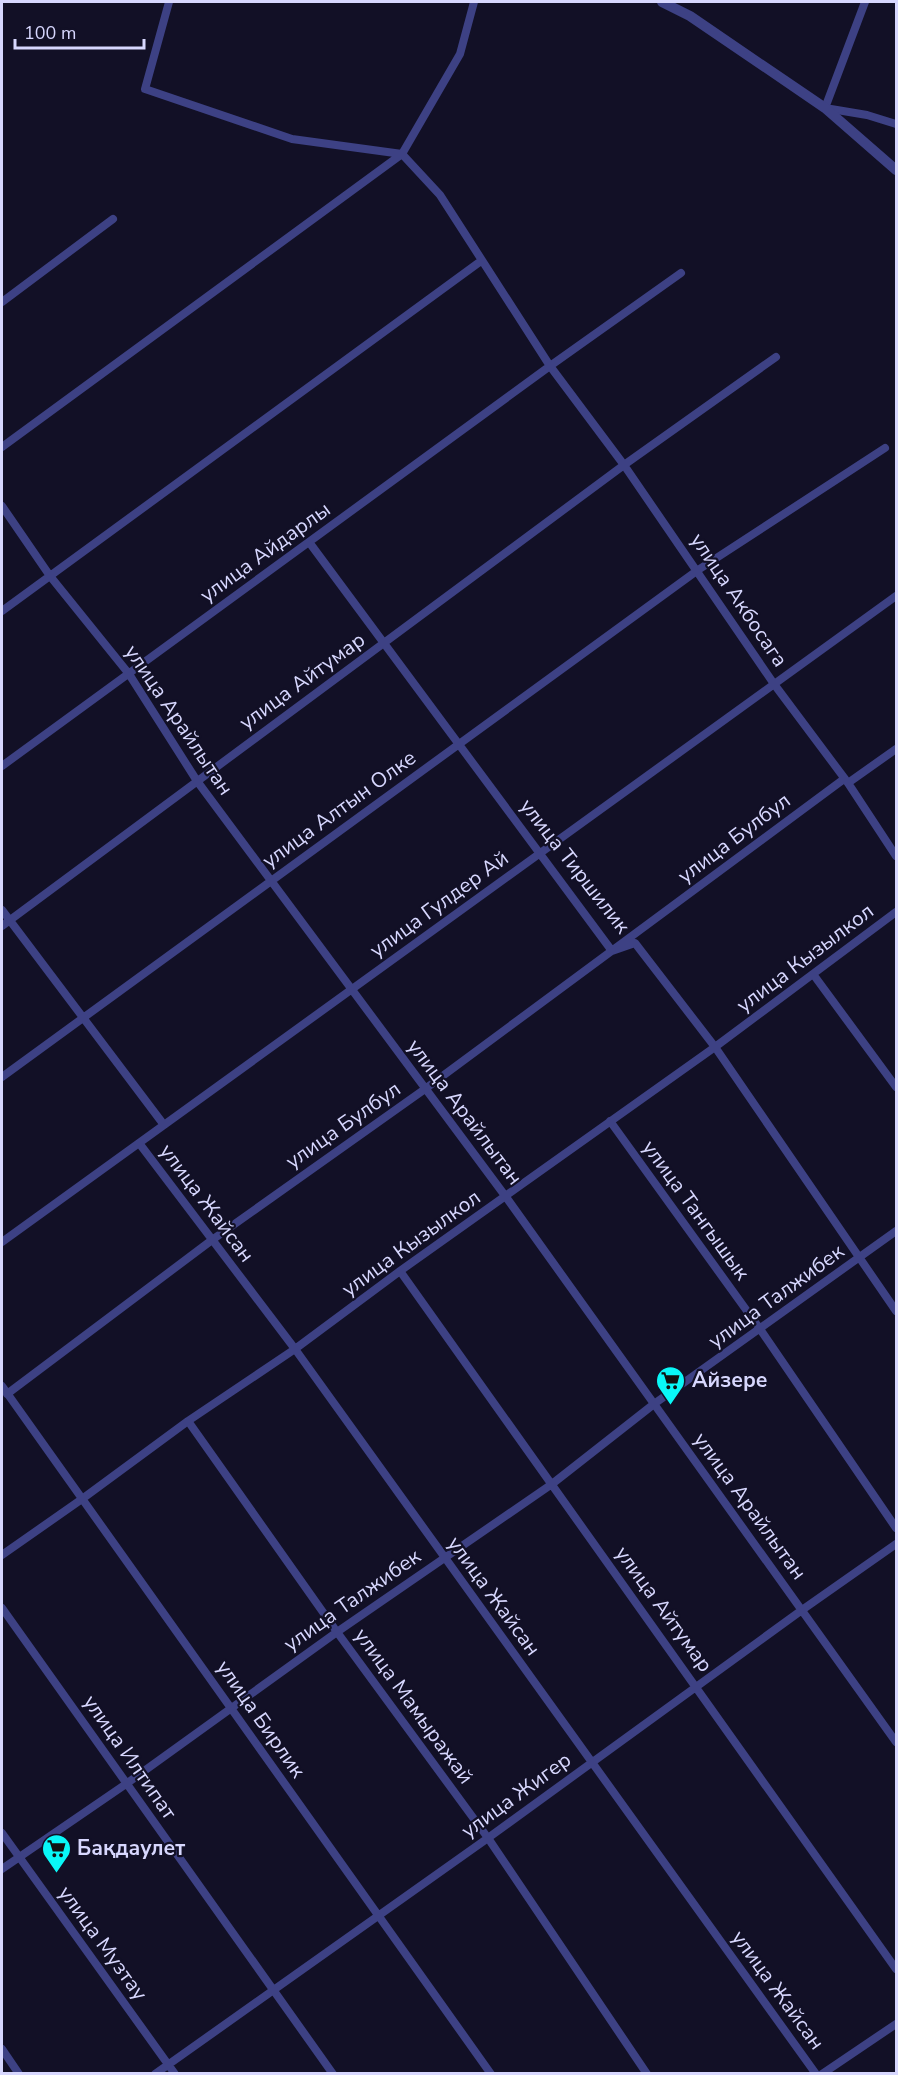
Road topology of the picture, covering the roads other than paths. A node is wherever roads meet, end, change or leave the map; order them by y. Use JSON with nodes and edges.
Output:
{"nodes":[{"id":1,"x":169,"y":2,"type":"edge"},
{"id":2,"x":474,"y":2,"type":"edge"},
{"id":3,"x":662,"y":2,"type":"edge"},
{"id":4,"x":865,"y":2,"type":"edge"},
{"id":5,"x":825,"y":108,"type":"junction"},
{"id":6,"x":897,"y":124,"type":"edge"},
{"id":7,"x":402,"y":154,"type":"junction"},
{"id":8,"x":897,"y":170,"type":"edge"},
{"id":9,"x":113,"y":219,"type":"dead end"},
{"id":10,"x":481,"y":261,"type":"junction"},
{"id":11,"x":681,"y":273,"type":"dead end"},
{"id":12,"x":2,"y":302,"type":"edge"},
{"id":13,"x":776,"y":357,"type":"dead end"},
{"id":14,"x":550,"y":366,"type":"junction"},
{"id":15,"x":2,"y":447,"type":"edge"},
{"id":16,"x":885,"y":448,"type":"dead end"},
{"id":17,"x":624,"y":465,"type":"junction"},
{"id":18,"x":2,"y":506,"type":"edge"},
{"id":19,"x":309,"y":542,"type":"junction"},
{"id":20,"x":698,"y":570,"type":"junction"},
{"id":21,"x":50,"y":576,"type":"junction"},
{"id":22,"x":897,"y":596,"type":"edge"},
{"id":23,"x":2,"y":611,"type":"edge"},
{"id":24,"x":384,"y":643,"type":"junction"},
{"id":25,"x":129,"y":674,"type":"junction"},
{"id":26,"x":774,"y":684,"type":"junction"},
{"id":27,"x":459,"y":744,"type":"junction"},
{"id":28,"x":897,"y":749,"type":"edge"},
{"id":29,"x":2,"y":766,"type":"edge"},
{"id":30,"x":197,"y":781,"type":"junction"},
{"id":31,"x":846,"y":781,"type":"junction"},
{"id":32,"x":540,"y":853,"type":"junction"},
{"id":33,"x":897,"y":856,"type":"edge"},
{"id":34,"x":271,"y":881,"type":"junction"},
{"id":35,"x":2,"y":910,"type":"edge"},
{"id":36,"x":897,"y":912,"type":"edge"},
{"id":37,"x":5,"y":923,"type":"edge"},
{"id":38,"x":612,"y":951,"type":"junction"},
{"id":39,"x":813,"y":974,"type":"junction"},
{"id":40,"x":351,"y":990,"type":"junction"},
{"id":41,"x":83,"y":1018,"type":"junction"},
{"id":42,"x":715,"y":1047,"type":"junction"},
{"id":43,"x":2,"y":1077,"type":"edge"},
{"id":44,"x":897,"y":1087,"type":"edge"},
{"id":45,"x":425,"y":1089,"type":"junction"},
{"id":46,"x":610,"y":1121,"type":"junction"},
{"id":47,"x":164,"y":1125,"type":"junction"},
{"id":48,"x":139,"y":1143,"type":"junction"},
{"id":49,"x":506,"y":1197,"type":"junction"},
{"id":50,"x":897,"y":1231,"type":"edge"},
{"id":51,"x":212,"y":1240,"type":"junction"},
{"id":52,"x":2,"y":1242,"type":"edge"},
{"id":53,"x":860,"y":1258,"type":"junction"},
{"id":54,"x":400,"y":1271,"type":"junction"},
{"id":55,"x":897,"y":1311,"type":"edge"},
{"id":56,"x":760,"y":1329,"type":"junction"},
{"id":57,"x":295,"y":1349,"type":"junction"},
{"id":58,"x":4,"y":1390,"type":"edge"},
{"id":59,"x":654,"y":1404,"type":"junction"},
{"id":60,"x":188,"y":1422,"type":"junction"},
{"id":61,"x":552,"y":1484,"type":"junction"},
{"id":62,"x":82,"y":1499,"type":"junction"},
{"id":63,"x":897,"y":1528,"type":"edge"},
{"id":64,"x":897,"y":1545,"type":"edge"},
{"id":65,"x":2,"y":1555,"type":"edge"},
{"id":66,"x":444,"y":1557,"type":"junction"},
{"id":67,"x":2,"y":1608,"type":"edge"},
{"id":68,"x":801,"y":1610,"type":"junction"},
{"id":69,"x":337,"y":1632,"type":"junction"},
{"id":70,"x":697,"y":1686,"type":"junction"},
{"id":71,"x":231,"y":1708,"type":"junction"},
{"id":72,"x":897,"y":1742,"type":"edge"},
{"id":73,"x":591,"y":1762,"type":"junction"},
{"id":74,"x":126,"y":1784,"type":"junction"},
{"id":75,"x":2,"y":1833,"type":"edge"},
{"id":76,"x":488,"y":1838,"type":"junction"},
{"id":77,"x":19,"y":1858,"type":"junction"},
{"id":78,"x":2,"y":1869,"type":"edge"},
{"id":79,"x":379,"y":1916,"type":"junction"},
{"id":80,"x":897,"y":1969,"type":"edge"},
{"id":81,"x":273,"y":1990,"type":"junction"},
{"id":82,"x":897,"y":2024,"type":"edge"},
{"id":83,"x":2,"y":2049,"type":"edge"},
{"id":84,"x":168,"y":2064,"type":"junction"},
{"id":85,"x":19,"y":2073,"type":"edge"},
{"id":86,"x":155,"y":2073,"type":"edge"},
{"id":87,"x":175,"y":2073,"type":"edge"},
{"id":88,"x":333,"y":2073,"type":"edge"},
{"id":89,"x":491,"y":2073,"type":"edge"},
{"id":90,"x":647,"y":2073,"type":"edge"},
{"id":91,"x":816,"y":2073,"type":"edge"},
{"id":92,"x":822,"y":2073,"type":"edge"}],
"edges":[{"from":1,"to":7,"type":"street"},
{"from":2,"to":7,"type":"street"},
{"from":3,"to":5,"type":"street"},
{"from":4,"to":5,"type":"street"},
{"from":5,"to":6,"type":"street"},
{"from":5,"to":8,"type":"street"},
{"from":7,"to":10,"type":"street","name":"улица Акбосага"},
{"from":7,"to":15,"type":"street"},
{"from":9,"to":12,"type":"street"},
{"from":10,"to":14,"type":"street","name":"улица Акбосага"},
{"from":10,"to":21,"type":"street"},
{"from":11,"to":14,"type":"street","name":"улица Айдарлы"},
{"from":13,"to":17,"type":"street","name":"улица Айтумар"},
{"from":14,"to":17,"type":"street","name":"улица Акбосага"},
{"from":14,"to":19,"type":"street","name":"улица Айдарлы"},
{"from":16,"to":20,"type":"street","name":"улица Алтын Олке"},
{"from":17,"to":20,"type":"street","name":"улица Акбосага"},
{"from":17,"to":24,"type":"street","name":"улица Айтумар"},
{"from":18,"to":21,"type":"street","name":"улица Арайлытан"},
{"from":19,"to":24,"type":"street","name":"улица Тиршилик"},
{"from":19,"to":25,"type":"street","name":"улица Айдарлы"},
{"from":20,"to":26,"type":"street","name":"улица Акбосага"},
{"from":20,"to":27,"type":"street","name":"улица Алтын Олке"},
{"from":21,"to":23,"type":"street"},
{"from":21,"to":25,"type":"street","name":"улица Арайлытан"},
{"from":22,"to":26,"type":"street","name":"улица Гулдер Ай"},
{"from":24,"to":27,"type":"street","name":"улица Тиршилик"},
{"from":24,"to":30,"type":"street","name":"улица Айтумар"},
{"from":25,"to":29,"type":"street","name":"улица Айдарлы"},
{"from":25,"to":30,"type":"street","name":"улица Арайлытан"},
{"from":26,"to":31,"type":"street","name":"улица Акбосага"},
{"from":26,"to":32,"type":"street","name":"улица Гулдер Ай"},
{"from":27,"to":32,"type":"street","name":"улица Тиршилик"},
{"from":27,"to":34,"type":"street","name":"улица Алтын Олке"},
{"from":28,"to":31,"type":"street","name":"улица Булбул"},
{"from":30,"to":34,"type":"street","name":"улица Арайлытан"},
{"from":30,"to":37,"type":"street","name":"улица Айтумар"},
{"from":31,"to":33,"type":"street","name":"улица Акбосага"},
{"from":31,"to":38,"type":"street","name":"улица Булбул"},
{"from":32,"to":38,"type":"street","name":"улица Тиршилик"},
{"from":32,"to":40,"type":"street","name":"улица Гулдер Ай"},
{"from":34,"to":40,"type":"street","name":"улица Арайлытан"},
{"from":34,"to":41,"type":"street","name":"улица Алтын Олке"},
{"from":35,"to":37,"type":"street","name":"улица Жайсан"},
{"from":36,"to":39,"type":"street","name":"улица Кызылкол"},
{"from":37,"to":41,"type":"street","name":"улица Жайсан"},
{"from":38,"to":42,"type":"street","name":"улица Тиршилик"},
{"from":38,"to":45,"type":"street","name":"улица Булбул"},
{"from":39,"to":42,"type":"street","name":"улица Кызылкол"},
{"from":39,"to":44,"type":"street"},
{"from":40,"to":45,"type":"street","name":"улица Арайлытан"},
{"from":40,"to":47,"type":"street","name":"улица Гулдер Ай"},
{"from":41,"to":43,"type":"street","name":"улица Алтын Олке"},
{"from":41,"to":47,"type":"street","name":"улица Жайсан"},
{"from":42,"to":46,"type":"street","name":"улица Кызылкол"},
{"from":42,"to":53,"type":"street","name":"улица Тиршилик"},
{"from":45,"to":49,"type":"street","name":"улица Арайлытан"},
{"from":45,"to":51,"type":"street","name":"улица Булбул"},
{"from":46,"to":49,"type":"street","name":"улица Кызылкол"},
{"from":46,"to":56,"type":"street","name":"улица Тангышык"},
{"from":47,"to":48,"type":"street","name":"улица Гулдер Ай"},
{"from":48,"to":51,"type":"street","name":"улица Жайсан"},
{"from":48,"to":52,"type":"street","name":"улица Гулдер Ай"},
{"from":49,"to":54,"type":"street","name":"улица Кызылкол"},
{"from":49,"to":59,"type":"street","name":"улица Арайлытан"},
{"from":50,"to":53,"type":"street","name":"улица Талжибек"},
{"from":51,"to":57,"type":"street","name":"улица Жайсан"},
{"from":51,"to":58,"type":"street","name":"улица Булбул"},
{"from":53,"to":55,"type":"street","name":"улица Тиршилик"},
{"from":53,"to":56,"type":"street","name":"улица Талжибек"},
{"from":54,"to":57,"type":"street","name":"улица Кызылкол"},
{"from":54,"to":61,"type":"street","name":"улица Айтумар"},
{"from":56,"to":59,"type":"street","name":"улица Талжибек"},
{"from":56,"to":63,"type":"street","name":"улица Тангышык"},
{"from":57,"to":60,"type":"street","name":"улица Кызылкол"},
{"from":57,"to":66,"type":"street","name":"улица Жайсан"},
{"from":58,"to":62,"type":"street","name":"улица Бирлик"},
{"from":59,"to":61,"type":"street","name":"улица Талжибек"},
{"from":59,"to":68,"type":"street","name":"улица Арайлытан"},
{"from":60,"to":62,"type":"street","name":"улица Кызылкол"},
{"from":60,"to":69,"type":"street","name":"улица Мамыражай"},
{"from":61,"to":66,"type":"street","name":"улица Талжибек"},
{"from":61,"to":70,"type":"street","name":"улица Айтумар"},
{"from":62,"to":65,"type":"street","name":"улица Кызылкол"},
{"from":62,"to":71,"type":"street","name":"улица Бирлик"},
{"from":64,"to":68,"type":"street","name":"улица Жигер"},
{"from":66,"to":69,"type":"street","name":"улица Талжибек"},
{"from":66,"to":73,"type":"street","name":"улица Жайсан"},
{"from":67,"to":74,"type":"street","name":"улица Илтипат"},
{"from":68,"to":70,"type":"street","name":"улица Жигер"},
{"from":68,"to":72,"type":"street","name":"улица Арайлытан"},
{"from":69,"to":71,"type":"street","name":"улица Талжибек"},
{"from":69,"to":76,"type":"street","name":"улица Мамыражай"},
{"from":70,"to":73,"type":"street","name":"улица Жигер"},
{"from":70,"to":80,"type":"street","name":"улица Айтумар"},
{"from":71,"to":74,"type":"street","name":"улица Талжибек"},
{"from":71,"to":79,"type":"street","name":"улица Бирлик"},
{"from":73,"to":76,"type":"street","name":"улица Жигер"},
{"from":73,"to":91,"type":"street","name":"улица Жайсан"},
{"from":74,"to":77,"type":"street","name":"улица Талжибек"},
{"from":74,"to":81,"type":"street","name":"улица Илтипат"},
{"from":75,"to":77,"type":"street","name":"улица Музтау"},
{"from":76,"to":79,"type":"street","name":"улица Жигер"},
{"from":76,"to":90,"type":"street","name":"улица Мамыражай"},
{"from":77,"to":78,"type":"street","name":"улица Талжибек"},
{"from":77,"to":84,"type":"street","name":"улица Музтау"},
{"from":79,"to":81,"type":"street","name":"улица Жигер"},
{"from":79,"to":89,"type":"street","name":"улица Бирлик"},
{"from":81,"to":84,"type":"street","name":"улица Жигер"},
{"from":81,"to":88,"type":"street","name":"улица Илтипат"},
{"from":82,"to":92,"type":"street"},
{"from":83,"to":85,"type":"street"},
{"from":84,"to":86,"type":"street","name":"улица Жигер"},
{"from":84,"to":87,"type":"street","name":"улица Музтау"}]}
